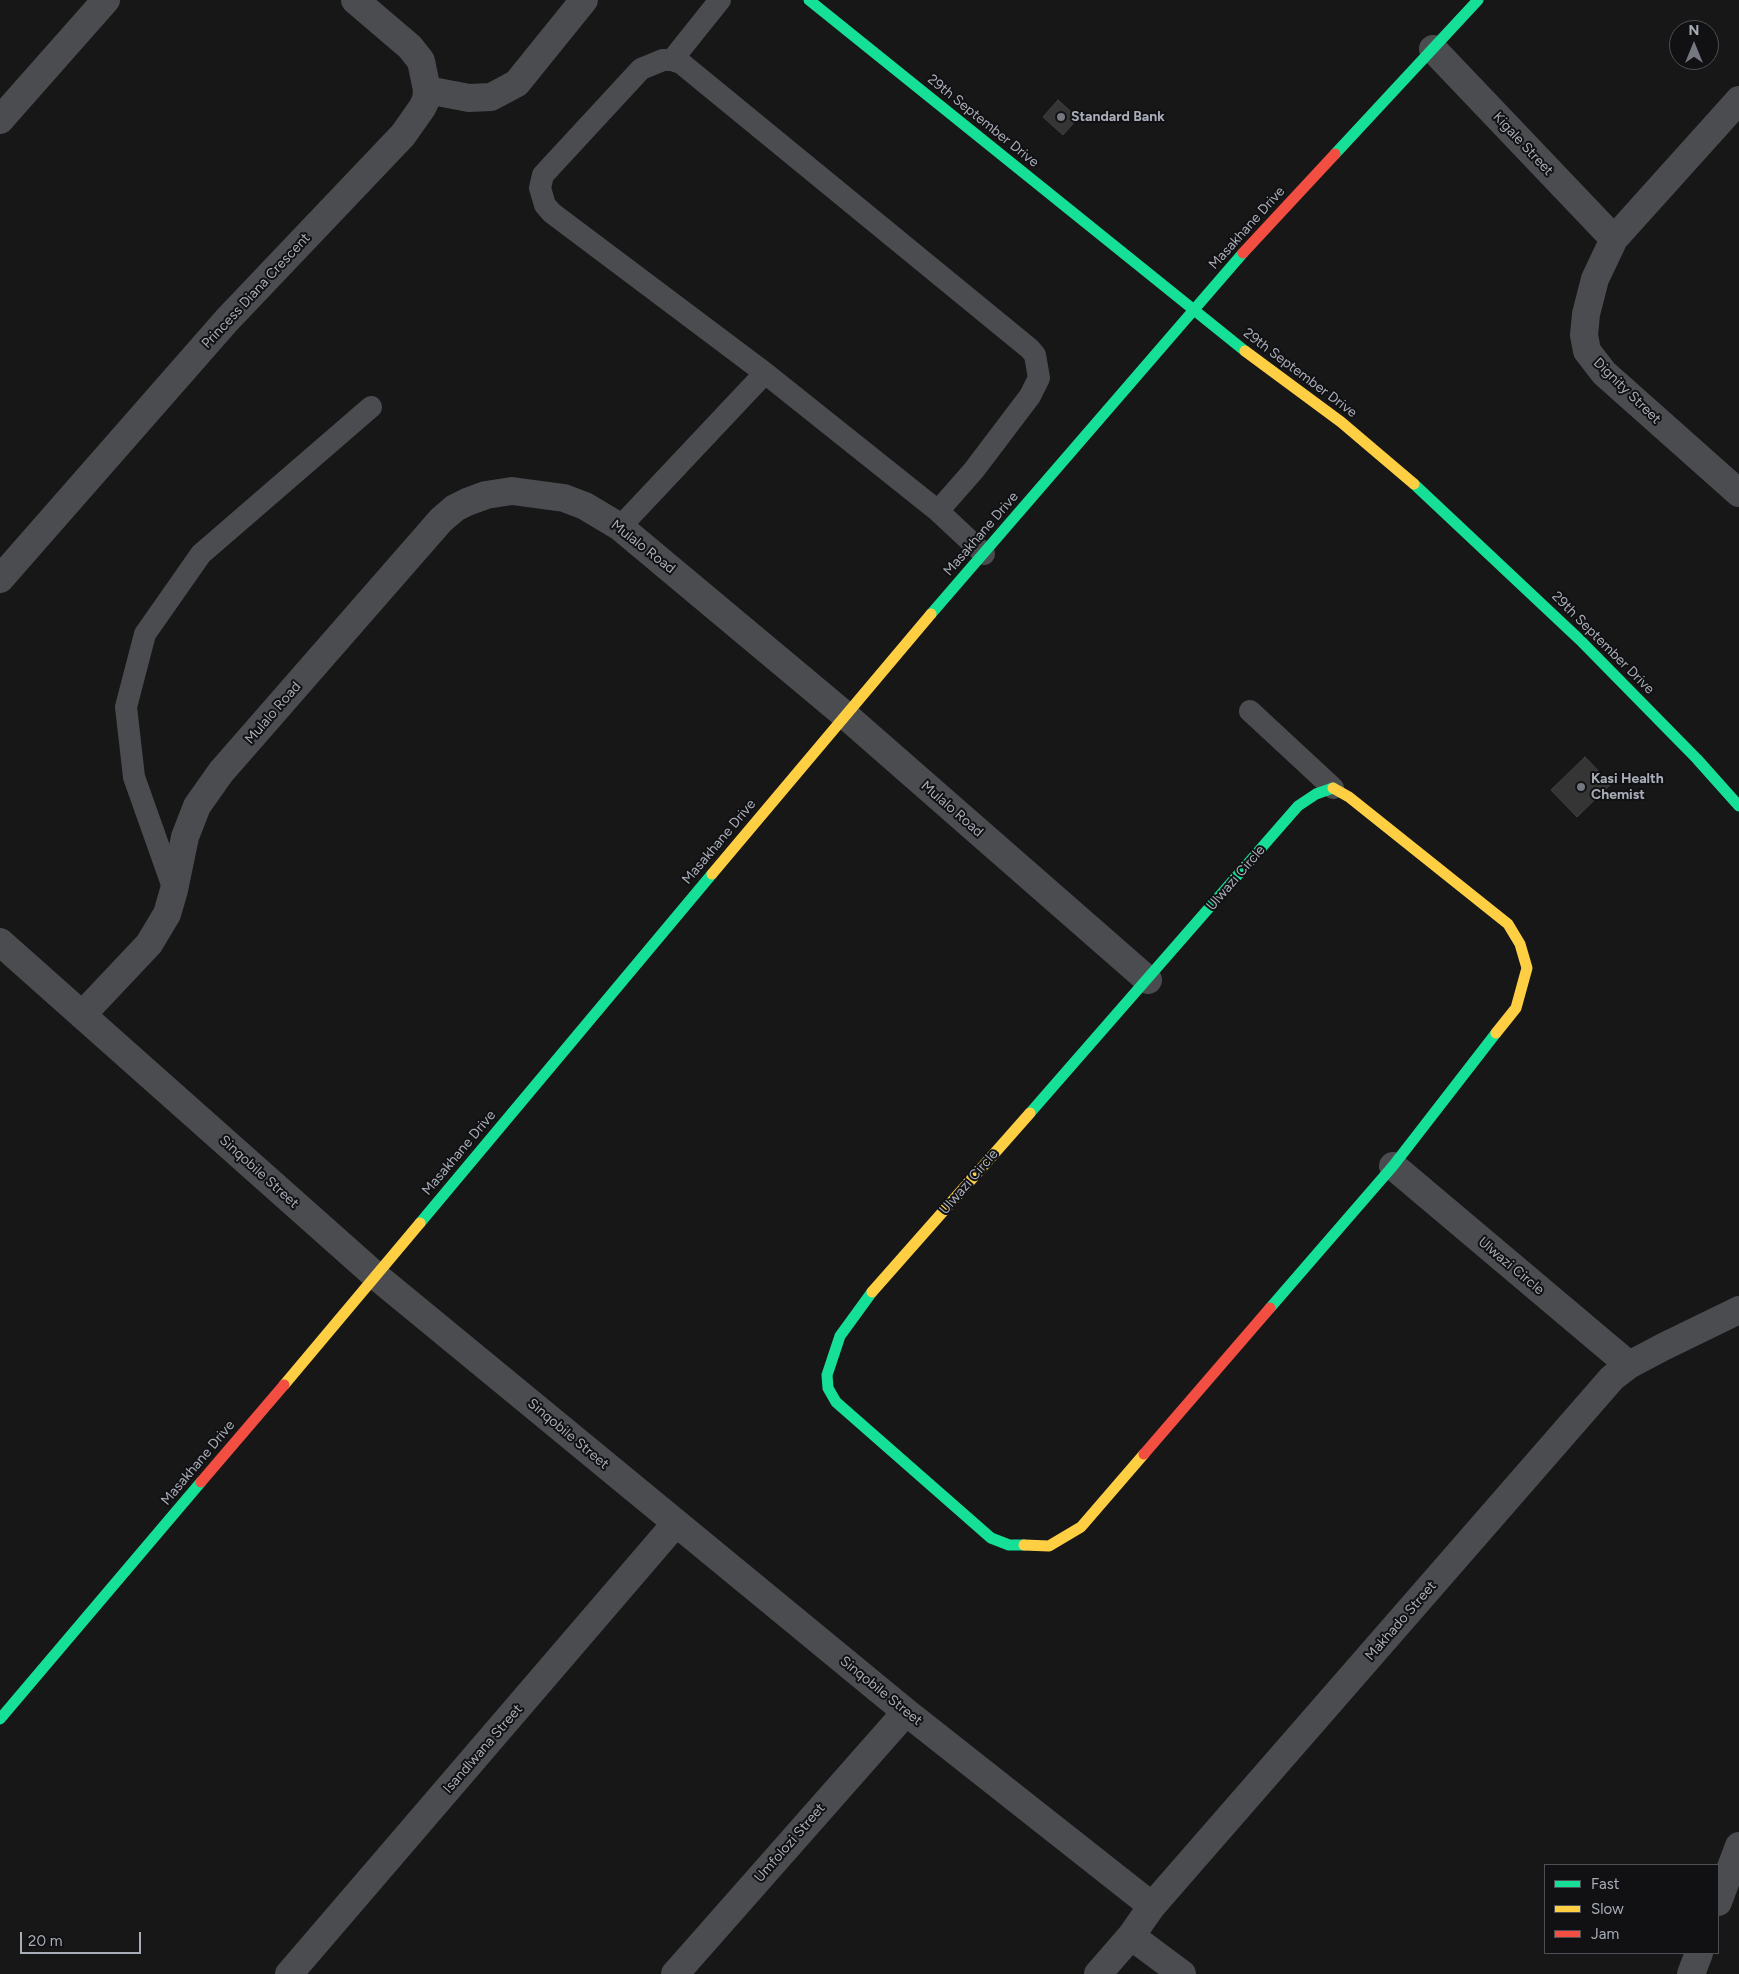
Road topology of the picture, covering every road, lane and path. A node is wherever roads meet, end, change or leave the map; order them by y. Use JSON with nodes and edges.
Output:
{"nodes":[{"id":1,"x":106,"y":0,"type":"edge"},
{"id":2,"x":355,"y":0,"type":"edge"},
{"id":3,"x":584,"y":0,"type":"edge"},
{"id":4,"x":720,"y":0,"type":"edge"},
{"id":5,"x":809,"y":0,"type":"edge"},
{"id":6,"x":1478,"y":0,"type":"edge"},
{"id":7,"x":1433,"y":48,"type":"junction"},
{"id":8,"x":672,"y":60,"type":"junction"},
{"id":9,"x":427,"y":90,"type":"junction"},
{"id":10,"x":1739,"y":100,"type":"edge"},
{"id":11,"x":0,"y":120,"type":"edge"},
{"id":12,"x":1614,"y":239,"type":"junction"},
{"id":13,"x":1194,"y":311,"type":"junction"},
{"id":14,"x":765,"y":373,"type":"junction"},
{"id":15,"x":371,"y":407,"type":"dead end"},
{"id":16,"x":1739,"y":492,"type":"edge"},
{"id":17,"x":938,"y":511,"type":"junction"},
{"id":18,"x":620,"y":527,"type":"junction"},
{"id":19,"x":984,"y":554,"type":"junction"},
{"id":20,"x":0,"y":579,"type":"edge"},
{"id":21,"x":1250,"y":711,"type":"dead end"},
{"id":22,"x":845,"y":715,"type":"junction"},
{"id":23,"x":1333,"y":788,"type":"junction"},
{"id":24,"x":1739,"y":806,"type":"edge"},
{"id":25,"x":174,"y":890,"type":"junction"},
{"id":26,"x":0,"y":942,"type":"edge"},
{"id":27,"x":1148,"y":980,"type":"junction"},
{"id":28,"x":82,"y":1015,"type":"junction"},
{"id":29,"x":1393,"y":1166,"type":"junction"},
{"id":30,"x":376,"y":1276,"type":"junction"},
{"id":31,"x":1739,"y":1310,"type":"edge"},
{"id":32,"x":1629,"y":1365,"type":"junction"},
{"id":33,"x":676,"y":1523,"type":"junction"},
{"id":34,"x":906,"y":1712,"type":"junction"},
{"id":35,"x":0,"y":1719,"type":"edge"},
{"id":36,"x":1739,"y":1846,"type":"edge"},
{"id":37,"x":1719,"y":1899,"type":"edge"},
{"id":38,"x":1152,"y":1906,"type":"junction"},
{"id":39,"x":1131,"y":1936,"type":"junction"},
{"id":40,"x":1699,"y":1954,"type":"edge"},
{"id":41,"x":289,"y":1974,"type":"edge"},
{"id":42,"x":675,"y":1974,"type":"edge"},
{"id":43,"x":1098,"y":1974,"type":"edge"},
{"id":44,"x":1182,"y":1974,"type":"edge"},
{"id":45,"x":1690,"y":1974,"type":"edge"}],
"edges":[{"from":1,"to":11,"type":"street"},
{"from":2,"to":9,"type":"street"},
{"from":3,"to":9,"type":"street"},
{"from":4,"to":8,"type":"lane"},
{"from":5,"to":13,"type":"street","name":"29th September Drive"},
{"from":6,"to":7,"type":"street","name":"Masakhane Drive"},
{"from":7,"to":12,"type":"street","name":"Kigale Street"},
{"from":7,"to":13,"type":"street","name":"Masakhane Drive"},
{"from":8,"to":14,"type":"lane"},
{"from":8,"to":17,"type":"lane"},
{"from":9,"to":20,"type":"street","name":"Princess Diana Crescent"},
{"from":10,"to":12,"type":"street","name":"Dignity Street"},
{"from":12,"to":16,"type":"street","name":"Dignity Street"},
{"from":13,"to":19,"type":"street","name":"Masakhane Drive"},
{"from":13,"to":24,"type":"street","name":"29th September Drive"},
{"from":14,"to":17,"type":"lane"},
{"from":14,"to":18,"type":"lane"},
{"from":15,"to":25,"type":"lane"},
{"from":17,"to":19,"type":"lane"},
{"from":18,"to":22,"type":"street","name":"Mulalo Road"},
{"from":18,"to":25,"type":"street","name":"Mulalo Road"},
{"from":19,"to":22,"type":"street","name":"Masakhane Drive"},
{"from":21,"to":23,"type":"lane"},
{"from":22,"to":27,"type":"street","name":"Mulalo Road"},
{"from":22,"to":30,"type":"street","name":"Masakhane Drive"},
{"from":23,"to":27,"type":"street","name":"Ulwazi Circle"},
{"from":23,"to":29,"type":"street","name":"Ulwazi Circle"},
{"from":25,"to":28,"type":"street","name":"Mulalo Road"},
{"from":26,"to":28,"type":"street","name":"Sinqobile Street"},
{"from":27,"to":29,"type":"street","name":"Ulwazi Circle"},
{"from":28,"to":30,"type":"street","name":"Sinqobile Street"},
{"from":29,"to":32,"type":"street","name":"Ulwazi Circle"},
{"from":30,"to":33,"type":"street","name":"Sinqobile Street"},
{"from":30,"to":35,"type":"street","name":"Masakhane Drive"},
{"from":31,"to":32,"type":"street","name":"Makhado Street"},
{"from":32,"to":38,"type":"street","name":"Makhado Street"},
{"from":33,"to":34,"type":"street","name":"Sinqobile Street"},
{"from":33,"to":41,"type":"street","name":"Isandlwana Street"},
{"from":34,"to":38,"type":"street","name":"Sinqobile Street"},
{"from":34,"to":42,"type":"street","name":"Umfolozi Street"},
{"from":36,"to":37,"type":"street"},
{"from":38,"to":39,"type":"street","name":"Makhado Street"},
{"from":39,"to":43,"type":"street","name":"Makhado Street"},
{"from":39,"to":44,"type":"street"},
{"from":40,"to":45,"type":"street"}]}
